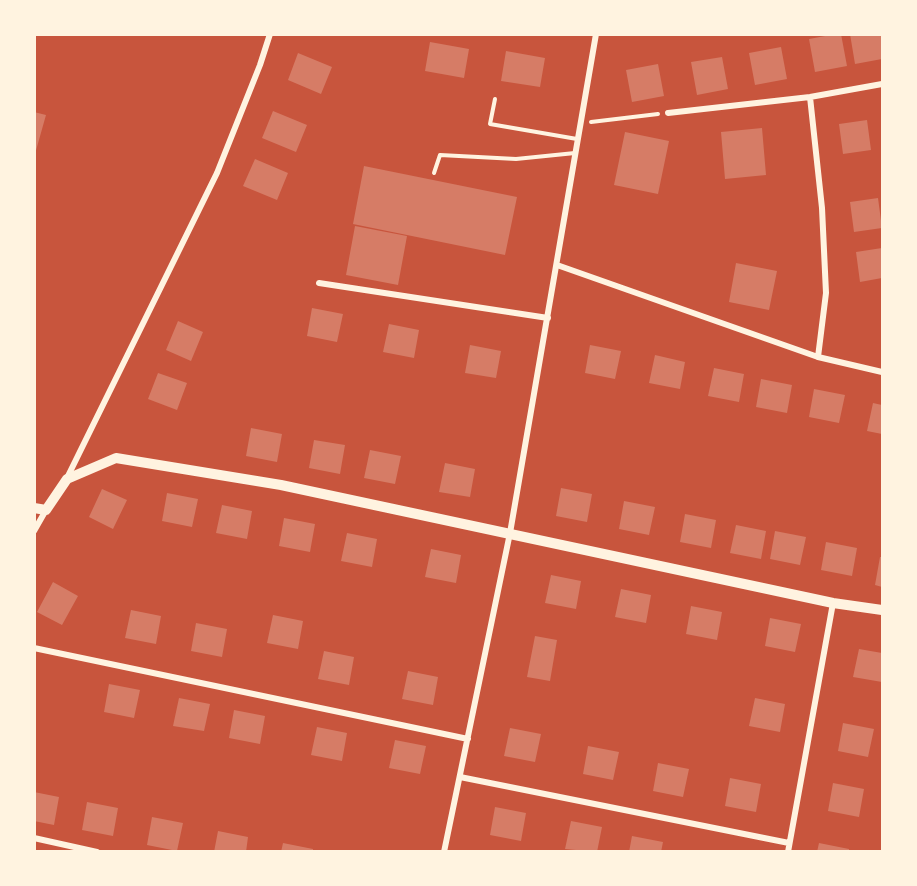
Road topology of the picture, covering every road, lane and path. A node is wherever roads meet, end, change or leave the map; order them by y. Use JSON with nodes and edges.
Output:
{"nodes":[{"id":1,"x":270,"y":34,"type":"edge"},
{"id":2,"x":596,"y":34,"type":"edge"},
{"id":3,"x":882,"y":84,"type":"edge"},
{"id":4,"x":810,"y":97,"type":"junction"},
{"id":5,"x":495,"y":99,"type":"dead end"},
{"id":6,"x":668,"y":113,"type":"joint"},
{"id":7,"x":580,"y":123,"type":"junction"},
{"id":8,"x":578,"y":139,"type":"junction"},
{"id":9,"x":576,"y":152,"type":"junction"},
{"id":10,"x":434,"y":173,"type":"dead end"},
{"id":11,"x":557,"y":265,"type":"junction"},
{"id":12,"x":319,"y":283,"type":"dead end"},
{"id":13,"x":548,"y":318,"type":"junction"},
{"id":14,"x":818,"y":357,"type":"junction"},
{"id":15,"x":882,"y":372,"type":"edge"},
{"id":16,"x":67,"y":479,"type":"junction"},
{"id":17,"x":40,"y":509,"type":"edge"},
{"id":18,"x":34,"y":531,"type":"edge"},
{"id":19,"x":510,"y":533,"type":"junction"},
{"id":20,"x":832,"y":603,"type":"junction"},
{"id":21,"x":882,"y":610,"type":"edge"},
{"id":22,"x":34,"y":648,"type":"edge"},
{"id":23,"x":468,"y":739,"type":"junction"},
{"id":24,"x":460,"y":777,"type":"junction"},
{"id":25,"x":34,"y":838,"type":"edge"},
{"id":26,"x":789,"y":843,"type":"junction"},
{"id":27,"x":96,"y":852,"type":"edge"},
{"id":28,"x":444,"y":852,"type":"edge"},
{"id":29,"x":788,"y":852,"type":"edge"}],
"edges":[{"from":1,"to":16,"type":"street"},
{"from":2,"to":7,"type":"street"},
{"from":3,"to":4,"type":"street"},
{"from":4,"to":6,"type":"street"},
{"from":4,"to":14,"type":"street"},
{"from":5,"to":8,"type":"lane"},
{"from":6,"to":7,"type":"path"},
{"from":7,"to":8,"type":"street"},
{"from":8,"to":9,"type":"street"},
{"from":9,"to":10,"type":"lane"},
{"from":9,"to":11,"type":"street"},
{"from":11,"to":13,"type":"street"},
{"from":11,"to":14,"type":"street"},
{"from":12,"to":13,"type":"street"},
{"from":13,"to":19,"type":"street"},
{"from":14,"to":15,"type":"street"},
{"from":16,"to":17,"type":"street"},
{"from":16,"to":19,"type":"street"},
{"from":17,"to":18,"type":"street"},
{"from":19,"to":20,"type":"street"},
{"from":19,"to":23,"type":"street"},
{"from":20,"to":21,"type":"street"},
{"from":20,"to":26,"type":"street"},
{"from":22,"to":23,"type":"street"},
{"from":23,"to":24,"type":"street"},
{"from":24,"to":26,"type":"street"},
{"from":24,"to":28,"type":"street"},
{"from":25,"to":27,"type":"street"},
{"from":26,"to":29,"type":"street"}]}
